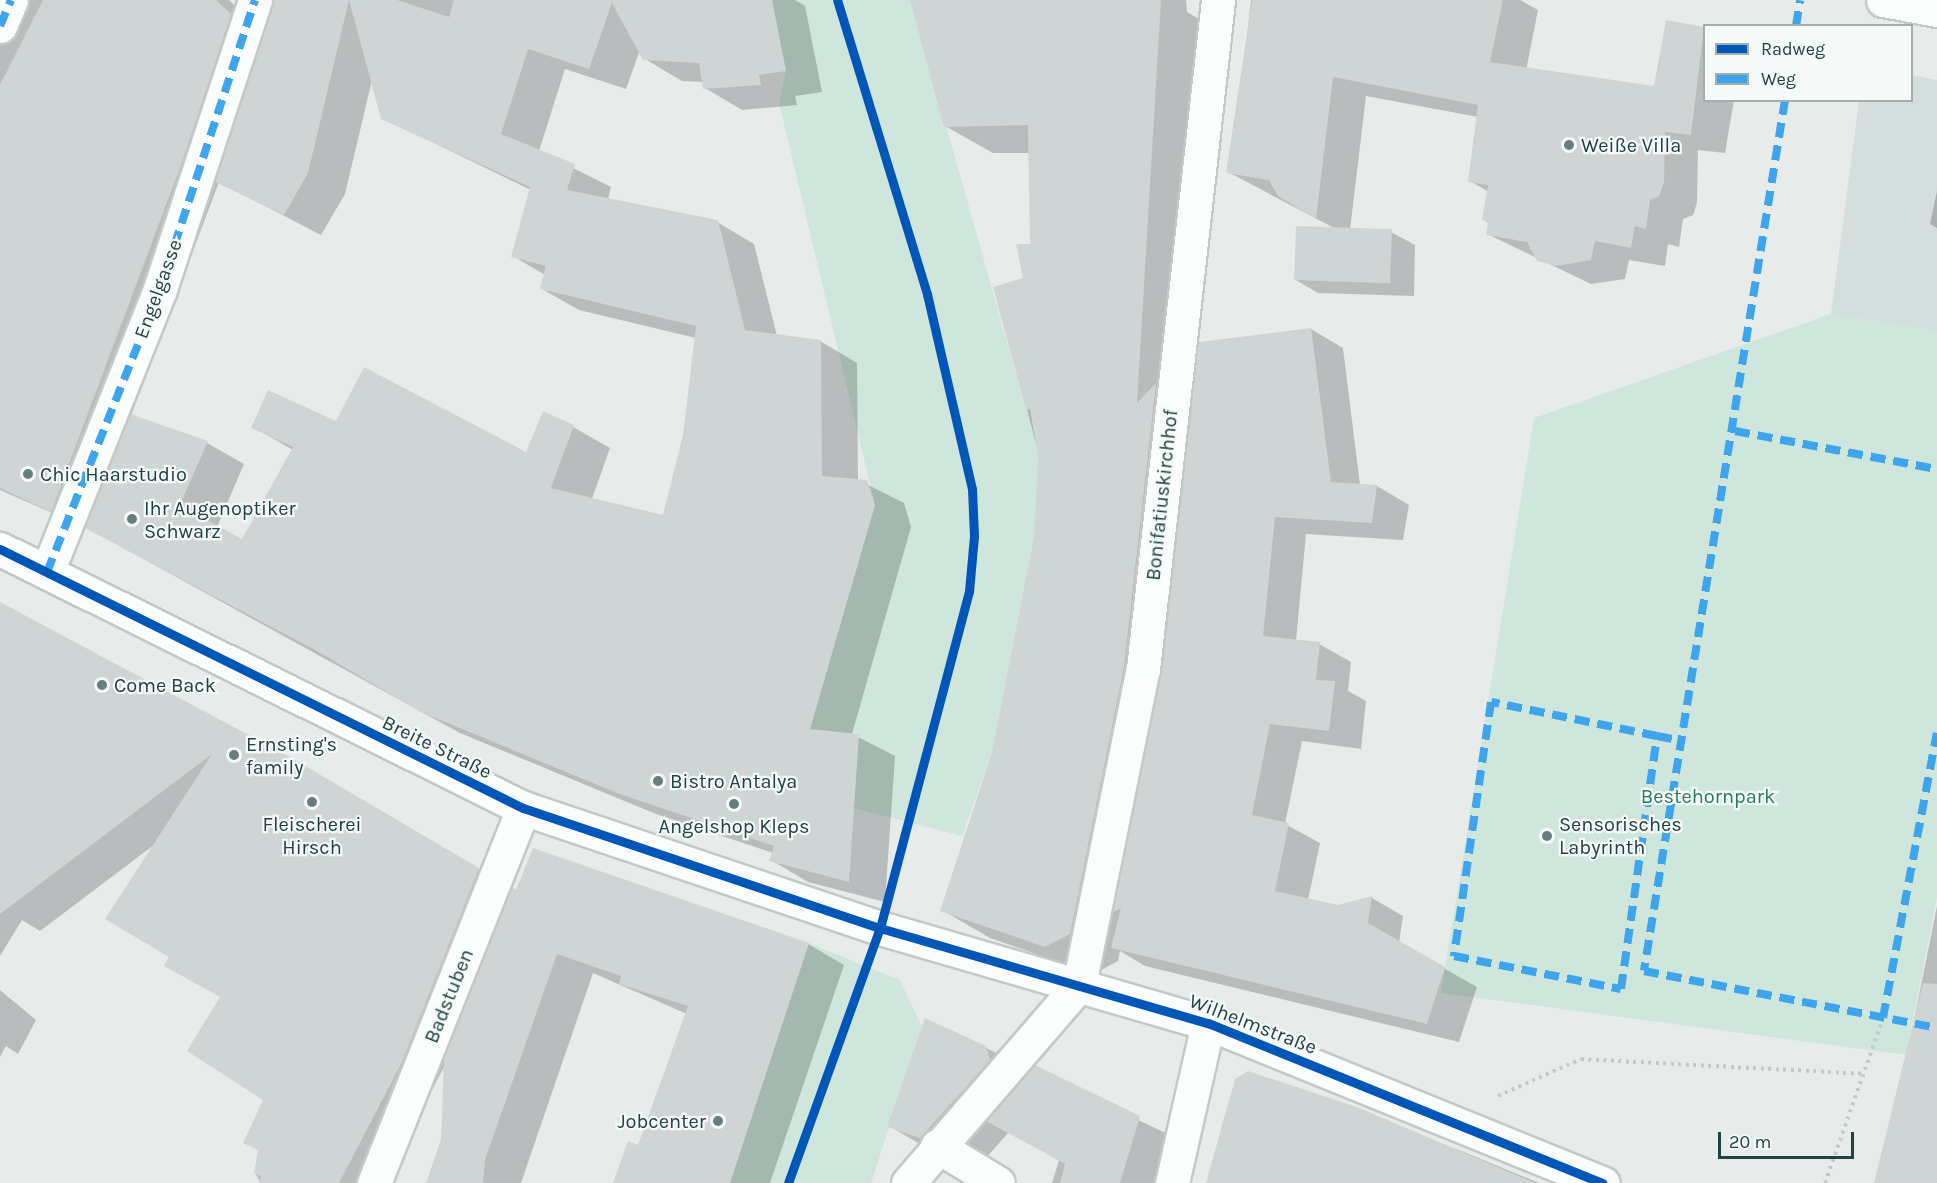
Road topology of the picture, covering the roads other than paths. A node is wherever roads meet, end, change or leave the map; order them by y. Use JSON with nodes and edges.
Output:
{"nodes":[{"id":1,"x":11,"y":0,"type":"edge"},
{"id":2,"x":255,"y":0,"type":"edge"},
{"id":3,"x":1218,"y":0,"type":"edge"},
{"id":4,"x":1883,"y":0,"type":"edge"},
{"id":5,"x":1937,"y":10,"type":"edge"},
{"id":6,"x":0,"y":26,"type":"edge"},
{"id":7,"x":0,"y":549,"type":"edge"},
{"id":8,"x":46,"y":572,"type":"junction"},
{"id":9,"x":523,"y":808,"type":"junction"},
{"id":10,"x":880,"y":928,"type":"joint"},
{"id":11,"x":1079,"y":985,"type":"junction"},
{"id":12,"x":1208,"y":1023,"type":"junction"},
{"id":13,"x":936,"y":1146,"type":"junction"},
{"id":14,"x":374,"y":1183,"type":"edge"},
{"id":15,"x":908,"y":1183,"type":"edge"},
{"id":16,"x":998,"y":1183,"type":"edge"},
{"id":17,"x":1172,"y":1183,"type":"edge"},
{"id":18,"x":1603,"y":1183,"type":"edge"}],
"edges":[{"from":1,"to":6,"type":"street"},
{"from":2,"to":8,"type":"street","name":"Engelgasse"},
{"from":3,"to":11,"type":"street","name":"Bonifatiuskirchhof"},
{"from":4,"to":5,"type":"street"},
{"from":7,"to":8,"type":"street","name":"Breite Straße"},
{"from":8,"to":9,"type":"street","name":"Breite Straße"},
{"from":9,"to":10,"type":"street","name":"Breite Straße"},
{"from":9,"to":14,"type":"street","name":"Badstuben"},
{"from":10,"to":11,"type":"street","name":"Wilhelmstraße"},
{"from":11,"to":12,"type":"street","name":"Wilhelmstraße"},
{"from":11,"to":13,"type":"street"},
{"from":12,"to":17,"type":"street"},
{"from":12,"to":18,"type":"street","name":"Wilhelmstraße"},
{"from":13,"to":15,"type":"street"},
{"from":13,"to":16,"type":"street"}]}
